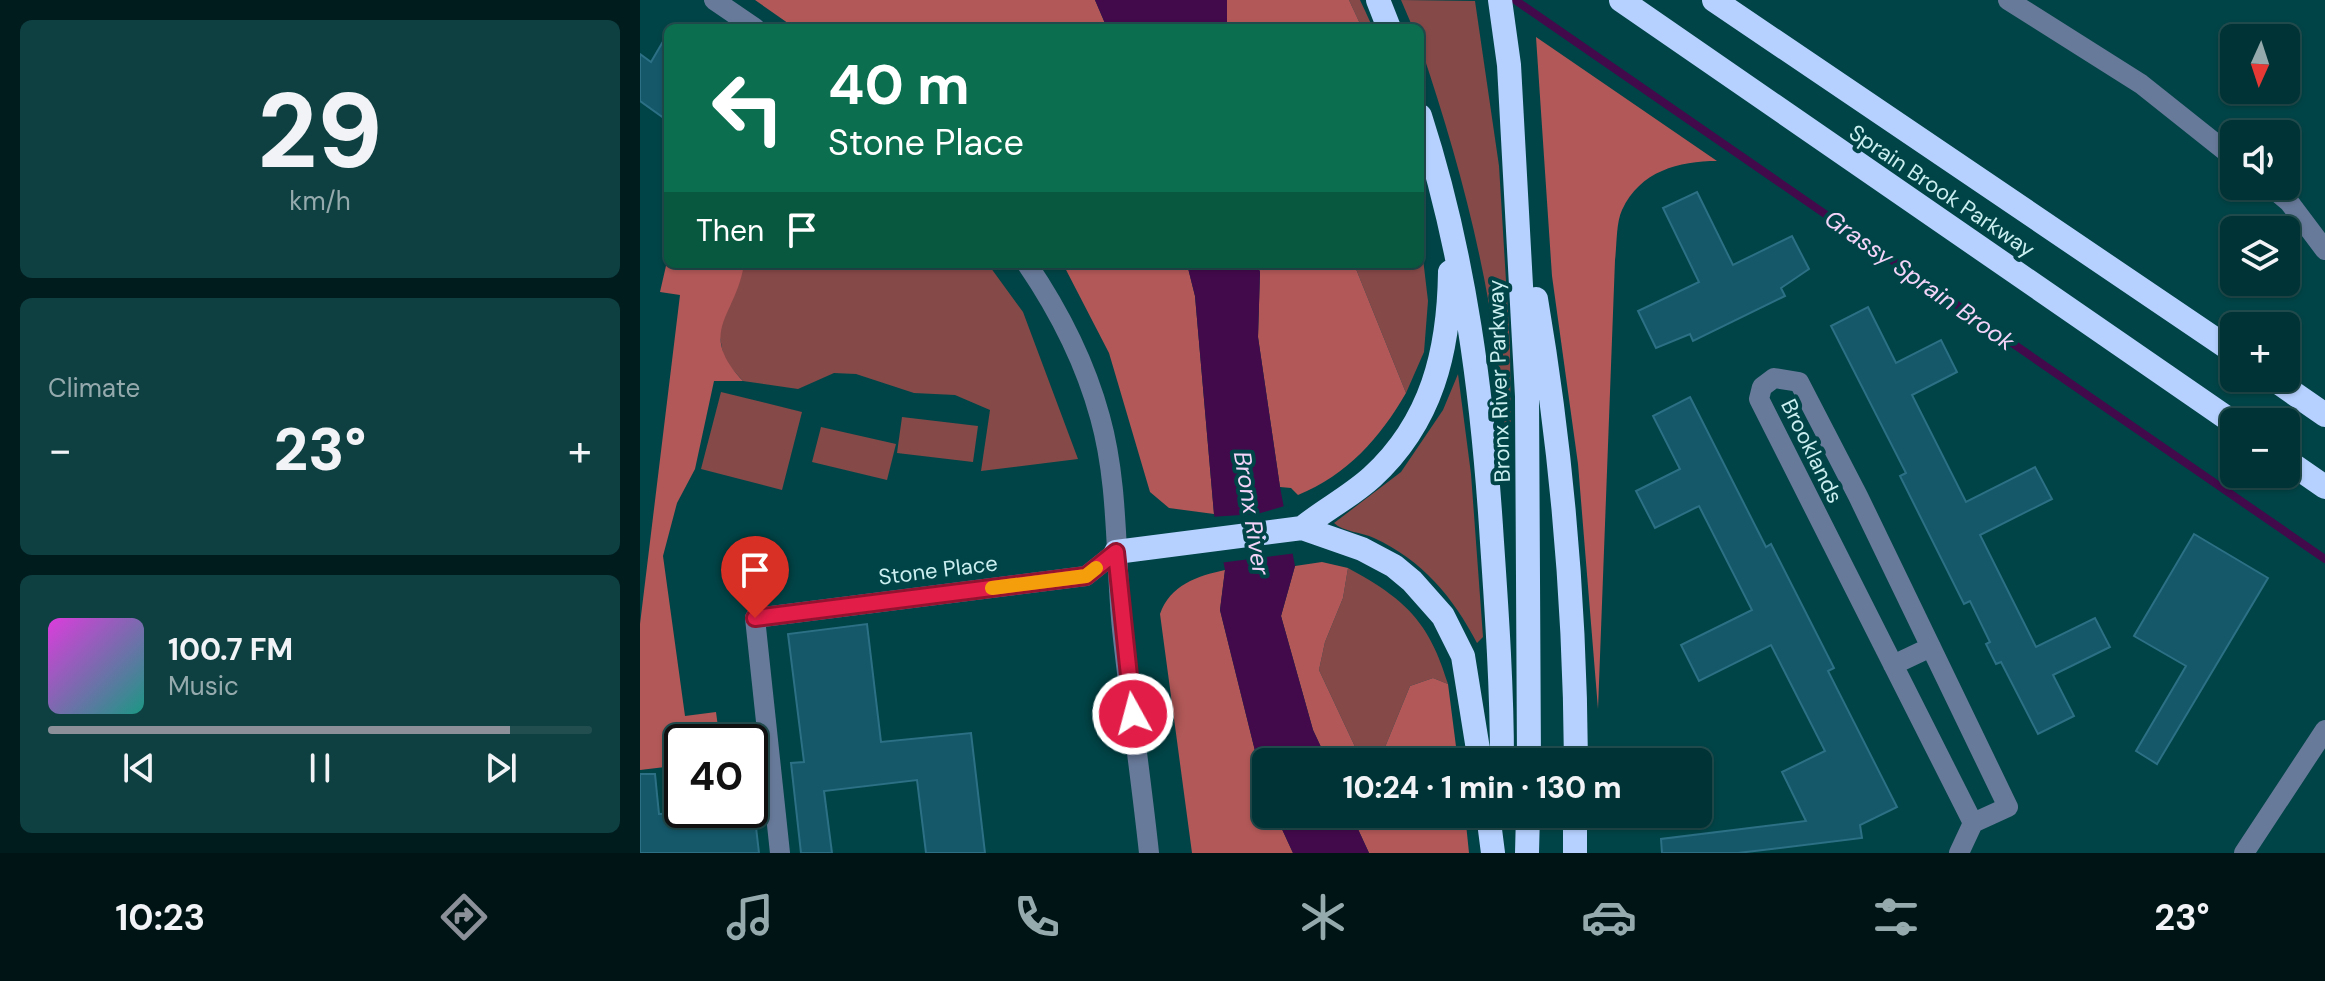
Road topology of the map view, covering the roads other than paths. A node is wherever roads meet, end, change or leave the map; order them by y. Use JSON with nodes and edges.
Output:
{"nodes":[{"id":1,"x":714,"y":0,"type":"edge"},
{"id":2,"x":1378,"y":0,"type":"edge"},
{"id":3,"x":1500,"y":0,"type":"edge"},
{"id":4,"x":1621,"y":0,"type":"edge"},
{"id":5,"x":1714,"y":0,"type":"edge"},
{"id":6,"x":2008,"y":0,"type":"edge"},
{"id":7,"x":749,"y":24,"type":"edge"},
{"id":8,"x":1387,"y":24,"type":"edge"},
{"id":9,"x":1424,"y":130,"type":"edge"},
{"id":10,"x":2220,"y":147,"type":"edge"},
{"id":11,"x":1517,"y":188,"type":"junction"},
{"id":12,"x":2287,"y":200,"type":"edge"},
{"id":13,"x":1451,"y":226,"type":"junction"},
{"id":14,"x":2325,"y":250,"type":"edge"},
{"id":15,"x":1030,"y":268,"type":"edge"},
{"id":16,"x":2220,"y":343,"type":"edge"},
{"id":17,"x":2292,"y":392,"type":"edge"},
{"id":18,"x":2220,"y":413,"type":"edge"},
{"id":19,"x":2325,"y":415,"type":"edge"},
{"id":20,"x":2300,"y":470,"type":"edge"},
{"id":21,"x":2325,"y":487,"type":"edge"},
{"id":22,"x":1302,"y":528,"type":"junction"},
{"id":23,"x":1116,"y":552,"type":"junction"},
{"id":24,"x":1931,"y":647,"type":"junction"},
{"id":25,"x":1893,"y":665,"type":"junction"},
{"id":26,"x":2325,"y":730,"type":"edge"},
{"id":27,"x":1478,"y":748,"type":"edge"},
{"id":28,"x":1502,"y":748,"type":"edge"},
{"id":29,"x":1529,"y":748,"type":"edge"},
{"id":30,"x":1576,"y":748,"type":"edge"},
{"id":31,"x":1973,"y":823,"type":"junction"},
{"id":32,"x":1490,"y":828,"type":"edge"},
{"id":33,"x":1502,"y":828,"type":"edge"},
{"id":34,"x":1528,"y":828,"type":"edge"},
{"id":35,"x":1575,"y":828,"type":"edge"},
{"id":36,"x":780,"y":853,"type":"edge"},
{"id":37,"x":1149,"y":853,"type":"edge"},
{"id":38,"x":1493,"y":853,"type":"edge"},
{"id":39,"x":1501,"y":853,"type":"edge"},
{"id":40,"x":1527,"y":853,"type":"edge"},
{"id":41,"x":1575,"y":853,"type":"edge"},
{"id":42,"x":1959,"y":853,"type":"edge"},
{"id":43,"x":2244,"y":853,"type":"edge"}],
"edges":[{"from":1,"to":7,"type":"street"},
{"from":2,"to":8,"type":"highway"},
{"from":3,"to":11,"type":"highway","name":"Bronx River Parkway"},
{"from":4,"to":18,"type":"highway","name":"Sprain Brook Parkway"},
{"from":5,"to":16,"type":"highway","name":"Sprain Brook Parkway"},
{"from":6,"to":10,"type":"street"},
{"from":9,"to":13,"type":"highway","name":"Bronx River Parkway"},
{"from":11,"to":29,"type":"highway","name":"Bronx River Parkway"},
{"from":11,"to":30,"type":"highway"},
{"from":12,"to":14,"type":"street"},
{"from":13,"to":22,"type":"highway"},
{"from":13,"to":28,"type":"highway","name":"Bronx River Parkway"},
{"from":15,"to":23,"type":"street"},
{"from":17,"to":19,"type":"highway"},
{"from":20,"to":21,"type":"highway"},
{"from":22,"to":23,"type":"highway"},
{"from":22,"to":27,"type":"highway"},
{"from":23,"to":36,"type":"street","name":"Stone Place"},
{"from":23,"to":37,"type":"street"},
{"from":24,"to":25,"type":"street"},
{"from":24,"to":25,"type":"street","name":"Brooklands"},
{"from":24,"to":31,"type":"street","name":"Brooklands"},
{"from":25,"to":31,"type":"street","name":"Brooklands"},
{"from":26,"to":43,"type":"street"},
{"from":31,"to":42,"type":"street"},
{"from":32,"to":38,"type":"highway"},
{"from":33,"to":39,"type":"highway"},
{"from":34,"to":40,"type":"highway"},
{"from":35,"to":41,"type":"highway"}]}
